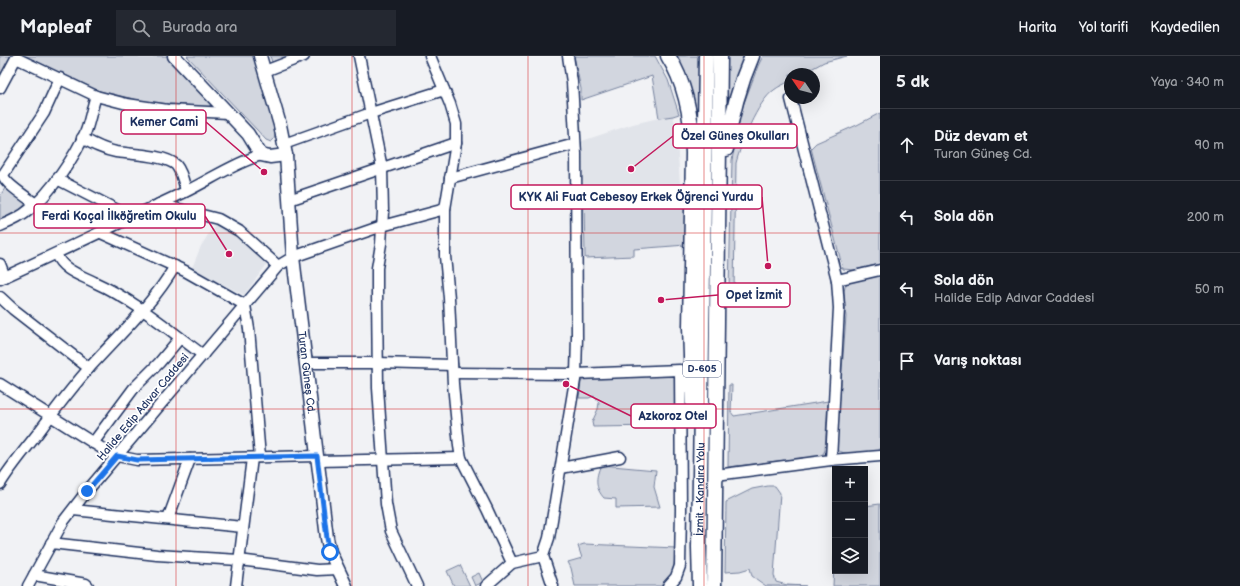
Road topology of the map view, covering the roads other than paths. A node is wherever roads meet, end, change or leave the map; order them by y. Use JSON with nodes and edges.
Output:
{"nodes":[{"id":1,"x":174,"y":56,"type":"edge"},
{"id":2,"x":260,"y":56,"type":"edge"},
{"id":3,"x":304,"y":56,"type":"edge"},
{"id":4,"x":359,"y":56,"type":"edge"},
{"id":5,"x":430,"y":56,"type":"edge"},
{"id":6,"x":568,"y":56,"type":"edge"},
{"id":7,"x":668,"y":56,"type":"edge"},
{"id":8,"x":706,"y":56,"type":"edge"},
{"id":9,"x":720,"y":56,"type":"edge"},
{"id":10,"x":752,"y":56,"type":"edge"},
{"id":11,"x":265,"y":71,"type":"junction"},
{"id":12,"x":60,"y":78,"type":"junction"},
{"id":13,"x":0,"y":88,"type":"edge"},
{"id":14,"x":444,"y":90,"type":"junction"},
{"id":15,"x":96,"y":96,"type":"junction"},
{"id":16,"x":792,"y":104,"type":"edge"},
{"id":17,"x":228,"y":113,"type":"junction"},
{"id":18,"x":371,"y":113,"type":"junction"},
{"id":19,"x":82,"y":138,"type":"junction"},
{"id":20,"x":456,"y":143,"type":"junction"},
{"id":21,"x":575,"y":144,"type":"junction"},
{"id":22,"x":285,"y":150,"type":"junction"},
{"id":23,"x":261,"y":155,"type":"junction"},
{"id":24,"x":382,"y":168,"type":"junction"},
{"id":25,"x":450,"y":178,"type":"junction"},
{"id":26,"x":57,"y":179,"type":"junction"},
{"id":27,"x":186,"y":191,"type":"junction"},
{"id":28,"x":289,"y":200,"type":"junction"},
{"id":29,"x":36,"y":204,"type":"junction"},
{"id":30,"x":159,"y":204,"type":"junction"},
{"id":31,"x":445,"y":209,"type":"junction"},
{"id":32,"x":131,"y":217,"type":"junction"},
{"id":33,"x":0,"y":226,"type":"edge"},
{"id":34,"x":382,"y":226,"type":"junction"},
{"id":35,"x":101,"y":233,"type":"junction"},
{"id":36,"x":718,"y":248,"type":"junction"},
{"id":37,"x":56,"y":254,"type":"junction"},
{"id":38,"x":293,"y":257,"type":"junction"},
{"id":39,"x":0,"y":264,"type":"edge"},
{"id":40,"x":175,"y":266,"type":"junction"},
{"id":41,"x":278,"y":266,"type":"junction"},
{"id":42,"x":880,"y":270,"type":"edge"},
{"id":43,"x":3,"y":278,"type":"edge"},
{"id":44,"x":837,"y":280,"type":"junction"},
{"id":45,"x":0,"y":297,"type":"edge"},
{"id":46,"x":245,"y":305,"type":"junction"},
{"id":47,"x":142,"y":310,"type":"junction"},
{"id":48,"x":180,"y":338,"type":"junction"},
{"id":49,"x":203,"y":355,"type":"junction"},
{"id":50,"x":306,"y":363,"type":"junction"},
{"id":51,"x":378,"y":363,"type":"junction"},
{"id":52,"x":89,"y":368,"type":"junction"},
{"id":53,"x":452,"y":369,"type":"junction"},
{"id":54,"x":576,"y":374,"type":"junction"},
{"id":55,"x":0,"y":384,"type":"edge"},
{"id":56,"x":51,"y":417,"type":"junction"},
{"id":57,"x":93,"y":443,"type":"junction"},
{"id":58,"x":117,"y":456,"type":"junction"},
{"id":59,"x":880,"y":456,"type":"edge"},
{"id":60,"x":620,"y":457,"type":"dead end"},
{"id":61,"x":256,"y":458,"type":"junction"},
{"id":62,"x":461,"y":458,"type":"junction"},
{"id":63,"x":190,"y":459,"type":"junction"},
{"id":64,"x":318,"y":459,"type":"junction"},
{"id":65,"x":384,"y":460,"type":"junction"},
{"id":66,"x":832,"y":460,"type":"junction"},
{"id":67,"x":561,"y":468,"type":"junction"},
{"id":68,"x":716,"y":475,"type":"junction"},
{"id":69,"x":0,"y":484,"type":"edge"},
{"id":70,"x":73,"y":510,"type":"junction"},
{"id":71,"x":168,"y":520,"type":"junction"},
{"id":72,"x":243,"y":526,"type":"junction"},
{"id":73,"x":51,"y":543,"type":"junction"},
{"id":74,"x":699,"y":547,"type":"junction"},
{"id":75,"x":544,"y":556,"type":"junction"},
{"id":76,"x":239,"y":560,"type":"junction"},
{"id":77,"x":512,"y":563,"type":"junction"},
{"id":78,"x":338,"y":569,"type":"junction"},
{"id":79,"x":34,"y":575,"type":"junction"},
{"id":80,"x":28,"y":586,"type":"edge"},
{"id":81,"x":88,"y":586,"type":"edge"},
{"id":82,"x":236,"y":586,"type":"edge"},
{"id":83,"x":346,"y":586,"type":"edge"},
{"id":84,"x":417,"y":586,"type":"edge"},
{"id":85,"x":486,"y":586,"type":"edge"},
{"id":86,"x":552,"y":586,"type":"edge"},
{"id":87,"x":668,"y":586,"type":"edge"},
{"id":88,"x":700,"y":586,"type":"edge"},
{"id":89,"x":714,"y":586,"type":"edge"}],
"edges":[{"from":1,"to":17,"type":"main road"},
{"from":2,"to":11,"type":"main road","name":"Turan Güneş Cd."},
{"from":3,"to":11,"type":"street"},
{"from":4,"to":18,"type":"street"},
{"from":5,"to":14,"type":"street"},
{"from":6,"to":21,"type":"street"},
{"from":7,"to":74,"type":"highway"},
{"from":8,"to":74,"type":"highway","name":"İzmit - Kandıra Yolu","number":"D-605"},
{"from":9,"to":36,"type":"highway","name":"İzmit - Kandıra Yolu","number":"D-605"},
{"from":10,"to":36,"type":"highway"},
{"from":11,"to":22,"type":"main road","name":"Turan Güneş Cd."},
{"from":12,"to":13,"type":"street"},
{"from":12,"to":15,"type":"street"},
{"from":12,"to":29,"type":"street"},
{"from":14,"to":18,"type":"street"},
{"from":14,"to":20,"type":"street"},
{"from":15,"to":17,"type":"street"},
{"from":15,"to":19,"type":"street"},
{"from":16,"to":44,"type":"street"},
{"from":17,"to":23,"type":"main road"},
{"from":18,"to":22,"type":"street"},
{"from":18,"to":24,"type":"street"},
{"from":19,"to":26,"type":"street"},
{"from":19,"to":27,"type":"street"},
{"from":20,"to":24,"type":"street"},
{"from":20,"to":25,"type":"street"},
{"from":21,"to":25,"type":"street"},
{"from":21,"to":54,"type":"street"},
{"from":22,"to":23,"type":"main road"},
{"from":22,"to":28,"type":"main road","name":"Turan Güneş Cd."},
{"from":23,"to":27,"type":"street"},
{"from":24,"to":28,"type":"street"},
{"from":24,"to":34,"type":"street"},
{"from":25,"to":31,"type":"street"},
{"from":26,"to":29,"type":"street"},
{"from":26,"to":32,"type":"street"},
{"from":27,"to":30,"type":"street"},
{"from":28,"to":38,"type":"main road","name":"Turan Güneş Cd."},
{"from":29,"to":33,"type":"street"},
{"from":30,"to":32,"type":"street"},
{"from":30,"to":41,"type":"street"},
{"from":31,"to":34,"type":"street","name":"Halide Edip Adıvar Caddesi"},
{"from":31,"to":53,"type":"street"},
{"from":32,"to":35,"type":"street"},
{"from":34,"to":38,"type":"street","name":"Halide Edip Adıvar Caddesi"},
{"from":34,"to":51,"type":"street"},
{"from":35,"to":37,"type":"street"},
{"from":35,"to":40,"type":"street"},
{"from":36,"to":68,"type":"highway","name":"İzmit - Kandıra Yolu","number":"D-605"},
{"from":37,"to":43,"type":"street"},
{"from":37,"to":47,"type":"street"},
{"from":38,"to":41,"type":"street","name":"Halide Edip Adıvar Caddesi"},
{"from":38,"to":50,"type":"main road","name":"Turan Güneş Cd."},
{"from":39,"to":43,"type":"street"},
{"from":40,"to":46,"type":"street"},
{"from":40,"to":47,"type":"street"},
{"from":41,"to":46,"type":"street","name":"Halide Edip Adıvar Caddesi"},
{"from":42,"to":44,"type":"street"},
{"from":44,"to":66,"type":"street"},
{"from":45,"to":52,"type":"street"},
{"from":46,"to":49,"type":"street","name":"Halide Edip Adıvar Caddesi"},
{"from":46,"to":61,"type":"street"},
{"from":47,"to":48,"type":"street"},
{"from":47,"to":52,"type":"street"},
{"from":48,"to":49,"type":"street"},
{"from":48,"to":57,"type":"street"},
{"from":49,"to":58,"type":"street","name":"Halide Edip Adıvar Caddesi"},
{"from":50,"to":51,"type":"street"},
{"from":50,"to":64,"type":"main road","name":"Turan Güneş Cd."},
{"from":51,"to":53,"type":"street"},
{"from":51,"to":65,"type":"street"},
{"from":52,"to":56,"type":"street"},
{"from":53,"to":54,"type":"street"},
{"from":53,"to":62,"type":"street"},
{"from":54,"to":67,"type":"street"},
{"from":54,"to":87,"type":"street"},
{"from":55,"to":56,"type":"street"},
{"from":56,"to":57,"type":"street"},
{"from":56,"to":69,"type":"street"},
{"from":57,"to":58,"type":"street"},
{"from":58,"to":63,"type":"street"},
{"from":58,"to":70,"type":"street","name":"Halide Edip Adıvar Caddesi"},
{"from":59,"to":66,"type":"street"},
{"from":60,"to":67,"type":"street"},
{"from":61,"to":63,"type":"street"},
{"from":61,"to":64,"type":"street"},
{"from":61,"to":72,"type":"street"},
{"from":62,"to":65,"type":"street"},
{"from":62,"to":77,"type":"street"},
{"from":63,"to":71,"type":"street"},
{"from":64,"to":65,"type":"street"},
{"from":64,"to":78,"type":"main road","name":"Turan Güneş Cd."},
{"from":65,"to":84,"type":"street"},
{"from":66,"to":68,"type":"street"},
{"from":67,"to":75,"type":"street"},
{"from":68,"to":89,"type":"highway","name":"İzmit - Kandıra Yolu","number":"D-605"},
{"from":70,"to":71,"type":"street"},
{"from":70,"to":73,"type":"street","name":"Halide Edip Adıvar Caddesi"},
{"from":71,"to":72,"type":"street"},
{"from":72,"to":76,"type":"street"},
{"from":73,"to":76,"type":"street"},
{"from":73,"to":79,"type":"street","name":"Halide Edip Adıvar Caddesi"},
{"from":74,"to":88,"type":"highway","name":"İzmit - Kandıra Yolu","number":"D-605"},
{"from":75,"to":77,"type":"street"},
{"from":75,"to":86,"type":"street"},
{"from":76,"to":78,"type":"street"},
{"from":76,"to":82,"type":"street"},
{"from":77,"to":85,"type":"street"},
{"from":78,"to":83,"type":"main road","name":"Turan Güneş Cd."},
{"from":79,"to":80,"type":"street","name":"Halide Edip Adıvar Caddesi"},
{"from":79,"to":81,"type":"street"}]}
